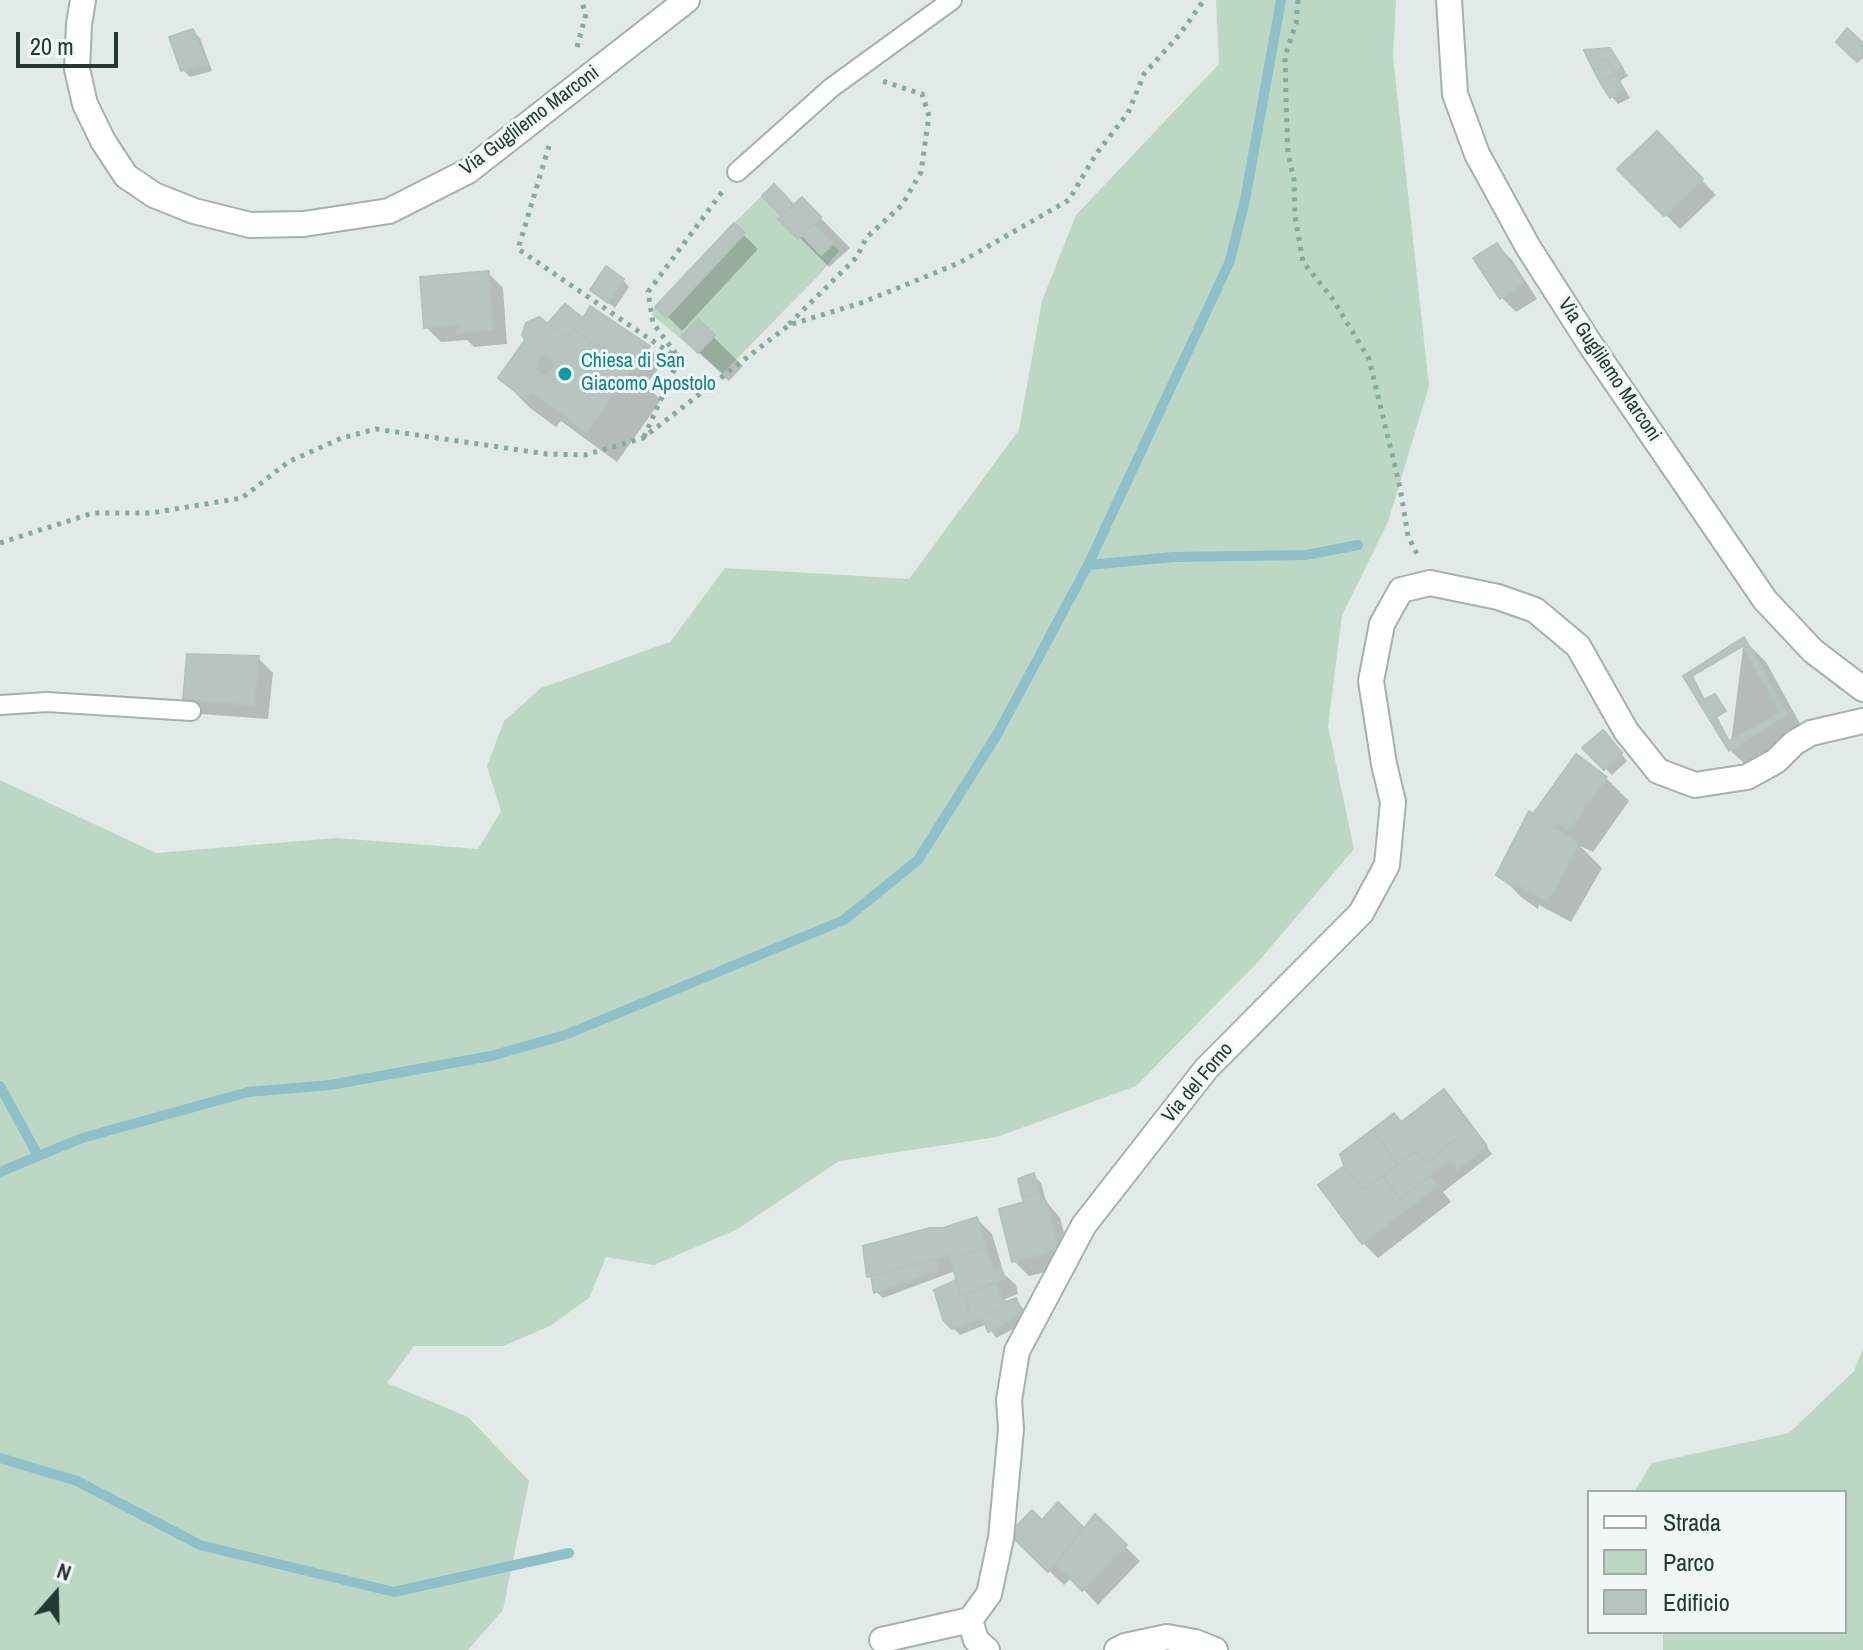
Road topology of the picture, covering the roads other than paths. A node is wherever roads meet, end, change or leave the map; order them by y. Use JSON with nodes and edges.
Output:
{"nodes":[{"id":1,"x":83,"y":0,"type":"edge"},
{"id":2,"x":687,"y":0,"type":"edge"},
{"id":3,"x":952,"y":0,"type":"edge"},
{"id":4,"x":1449,"y":0,"type":"edge"},
{"id":5,"x":737,"y":172,"type":"road end"},
{"id":6,"x":1863,"y":689,"type":"edge"},
{"id":7,"x":0,"y":705,"type":"edge"},
{"id":8,"x":191,"y":711,"type":"dead end"},
{"id":9,"x":1863,"y":721,"type":"edge"},
{"id":10,"x":970,"y":1620,"type":"junction"},
{"id":11,"x":882,"y":1640,"type":"dead end"},
{"id":12,"x":987,"y":1650,"type":"edge"},
{"id":13,"x":1117,"y":1650,"type":"edge"},
{"id":14,"x":1215,"y":1650,"type":"edge"}],
"edges":[{"from":1,"to":2,"type":"street","name":"Via Guglilemo Marconi"},
{"from":3,"to":5,"type":"lane"},
{"from":4,"to":6,"type":"street","name":"Via Guglilemo Marconi"},
{"from":7,"to":8,"type":"lane"},
{"from":9,"to":10,"type":"street","name":"Via del Forno"},
{"from":10,"to":11,"type":"street"},
{"from":10,"to":12,"type":"street"},
{"from":13,"to":14,"type":"street"}]}
